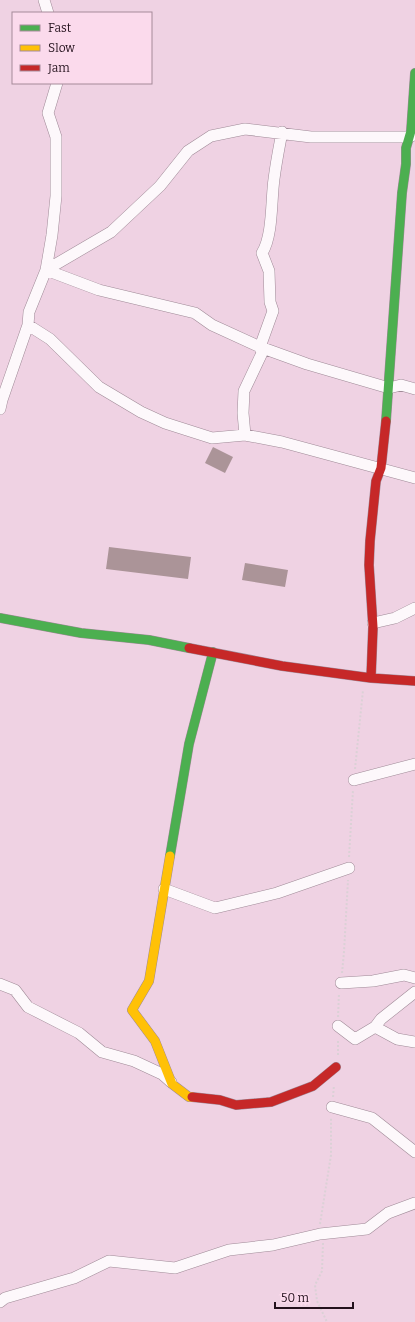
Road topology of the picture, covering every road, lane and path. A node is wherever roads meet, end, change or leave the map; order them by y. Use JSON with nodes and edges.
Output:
{"nodes":[{"id":1,"x":44,"y":0,"type":"edge"},
{"id":2,"x":48,"y":12,"type":"edge"},
{"id":3,"x":415,"y":73,"type":"edge"},
{"id":4,"x":57,"y":84,"type":"edge"},
{"id":5,"x":282,"y":132,"type":"junction"},
{"id":6,"x":412,"y":136,"type":"edge"},
{"id":7,"x":411,"y":166,"type":"edge"},
{"id":8,"x":46,"y":270,"type":"junction"},
{"id":9,"x":28,"y":325,"type":"junction"},
{"id":10,"x":260,"y":347,"type":"junction"},
{"id":11,"x":389,"y":388,"type":"junction"},
{"id":12,"x":415,"y":389,"type":"edge"},
{"id":13,"x":0,"y":409,"type":"edge"},
{"id":14,"x":245,"y":435,"type":"junction"},
{"id":15,"x":381,"y":468,"type":"junction"},
{"id":16,"x":415,"y":478,"type":"edge"},
{"id":17,"x":415,"y":608,"type":"edge"},
{"id":18,"x":0,"y":618,"type":"edge"},
{"id":19,"x":373,"y":623,"type":"junction"},
{"id":20,"x":213,"y":652,"type":"junction"},
{"id":21,"x":367,"y":678,"type":"junction"},
{"id":22,"x":415,"y":681,"type":"edge"},
{"id":23,"x":415,"y":764,"type":"edge"},
{"id":24,"x":354,"y":780,"type":"junction"},
{"id":25,"x":349,"y":868,"type":"junction"},
{"id":26,"x":164,"y":889,"type":"junction"},
{"id":27,"x":415,"y":978,"type":"edge"},
{"id":28,"x":341,"y":983,"type":"junction"},
{"id":29,"x":0,"y":984,"type":"edge"},
{"id":30,"x":415,"y":992,"type":"edge"},
{"id":31,"x":338,"y":1026,"type":"junction"},
{"id":32,"x":375,"y":1027,"type":"junction"},
{"id":33,"x":415,"y":1042,"type":"edge"},
{"id":34,"x":336,"y":1067,"type":"junction"},
{"id":35,"x":172,"y":1083,"type":"junction"},
{"id":36,"x":332,"y":1107,"type":"junction"},
{"id":37,"x":415,"y":1152,"type":"edge"},
{"id":38,"x":415,"y":1203,"type":"edge"},
{"id":39,"x":320,"y":1234,"type":"junction"},
{"id":40,"x":0,"y":1302,"type":"edge"},
{"id":41,"x":327,"y":1322,"type":"edge"}],
"edges":[{"from":1,"to":2,"type":"street"},
{"from":3,"to":6,"type":"street"},
{"from":4,"to":8,"type":"street"},
{"from":5,"to":6,"type":"street"},
{"from":5,"to":8,"type":"street"},
{"from":5,"to":10,"type":"street"},
{"from":6,"to":7,"type":"street"},
{"from":7,"to":11,"type":"street"},
{"from":8,"to":9,"type":"street"},
{"from":8,"to":10,"type":"street"},
{"from":9,"to":13,"type":"street"},
{"from":9,"to":14,"type":"street"},
{"from":10,"to":11,"type":"street"},
{"from":10,"to":14,"type":"street"},
{"from":11,"to":12,"type":"street"},
{"from":11,"to":15,"type":"street"},
{"from":14,"to":15,"type":"street"},
{"from":15,"to":16,"type":"street"},
{"from":15,"to":19,"type":"street"},
{"from":17,"to":19,"type":"street"},
{"from":18,"to":20,"type":"street"},
{"from":19,"to":21,"type":"street"},
{"from":20,"to":21,"type":"street"},
{"from":20,"to":26,"type":"street"},
{"from":21,"to":22,"type":"street"},
{"from":21,"to":24,"type":"path"},
{"from":23,"to":24,"type":"street"},
{"from":24,"to":25,"type":"path"},
{"from":25,"to":26,"type":"street"},
{"from":25,"to":28,"type":"path"},
{"from":26,"to":35,"type":"street"},
{"from":27,"to":28,"type":"street"},
{"from":28,"to":31,"type":"path"},
{"from":29,"to":35,"type":"street"},
{"from":30,"to":32,"type":"street"},
{"from":31,"to":32,"type":"street"},
{"from":31,"to":34,"type":"path"},
{"from":32,"to":33,"type":"street"},
{"from":34,"to":35,"type":"street"},
{"from":34,"to":36,"type":"path"},
{"from":36,"to":37,"type":"street"},
{"from":36,"to":39,"type":"path"},
{"from":38,"to":39,"type":"street"},
{"from":39,"to":40,"type":"street"},
{"from":39,"to":41,"type":"path"}]}
